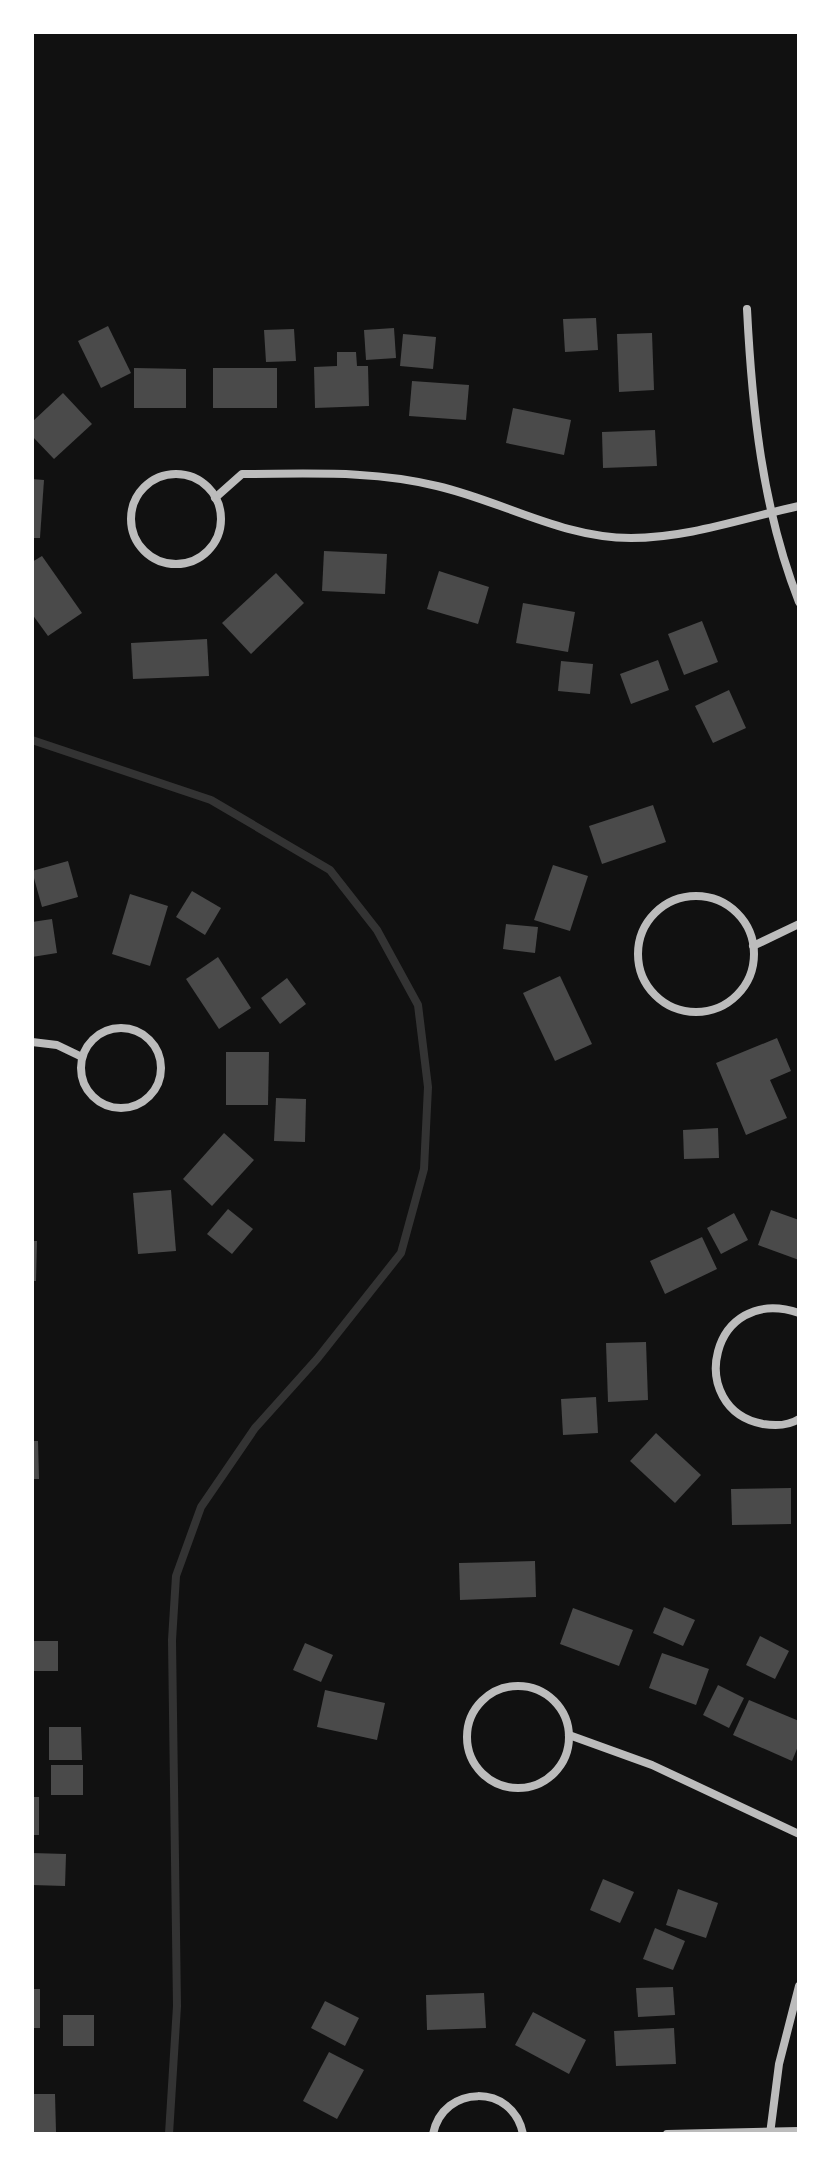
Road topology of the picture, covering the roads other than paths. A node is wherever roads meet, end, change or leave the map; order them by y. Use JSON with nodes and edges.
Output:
{"nodes":[{"id":1,"x":747,"y":309,"type":"dead end"},
{"id":2,"x":215,"y":498,"type":"junction"},
{"id":3,"x":799,"y":506,"type":"edge"},
{"id":4,"x":772,"y":512,"type":"junction"},
{"id":5,"x":799,"y":602,"type":"edge"},
{"id":6,"x":799,"y":924,"type":"edge"},
{"id":7,"x":753,"y":946,"type":"junction"},
{"id":8,"x":32,"y":1042,"type":"edge"},
{"id":9,"x":82,"y":1057,"type":"junction"},
{"id":10,"x":799,"y":1313,"type":"edge"},
{"id":11,"x":799,"y":1419,"type":"edge"},
{"id":12,"x":569,"y":1735,"type":"junction"},
{"id":13,"x":799,"y":1834,"type":"edge"},
{"id":14,"x":799,"y":1986,"type":"edge"},
{"id":15,"x":799,"y":2131,"type":"edge"},
{"id":16,"x":770,"y":2133,"type":"edge"},
{"id":17,"x":433,"y":2134,"type":"edge"},
{"id":18,"x":523,"y":2134,"type":"edge"},
{"id":19,"x":667,"y":2134,"type":"edge"}],
"edges":[{"from":1,"to":4,"type":"street"},
{"from":2,"to":2,"type":"street"},
{"from":2,"to":4,"type":"street"},
{"from":3,"to":4,"type":"street"},
{"from":4,"to":5,"type":"street"},
{"from":6,"to":7,"type":"street"},
{"from":7,"to":7,"type":"street"},
{"from":8,"to":9,"type":"street"},
{"from":9,"to":9,"type":"street"},
{"from":10,"to":11,"type":"street"},
{"from":12,"to":12,"type":"street"},
{"from":12,"to":13,"type":"street"},
{"from":14,"to":16,"type":"street"},
{"from":15,"to":16,"type":"street"},
{"from":16,"to":19,"type":"street"},
{"from":17,"to":18,"type":"street"}]}
